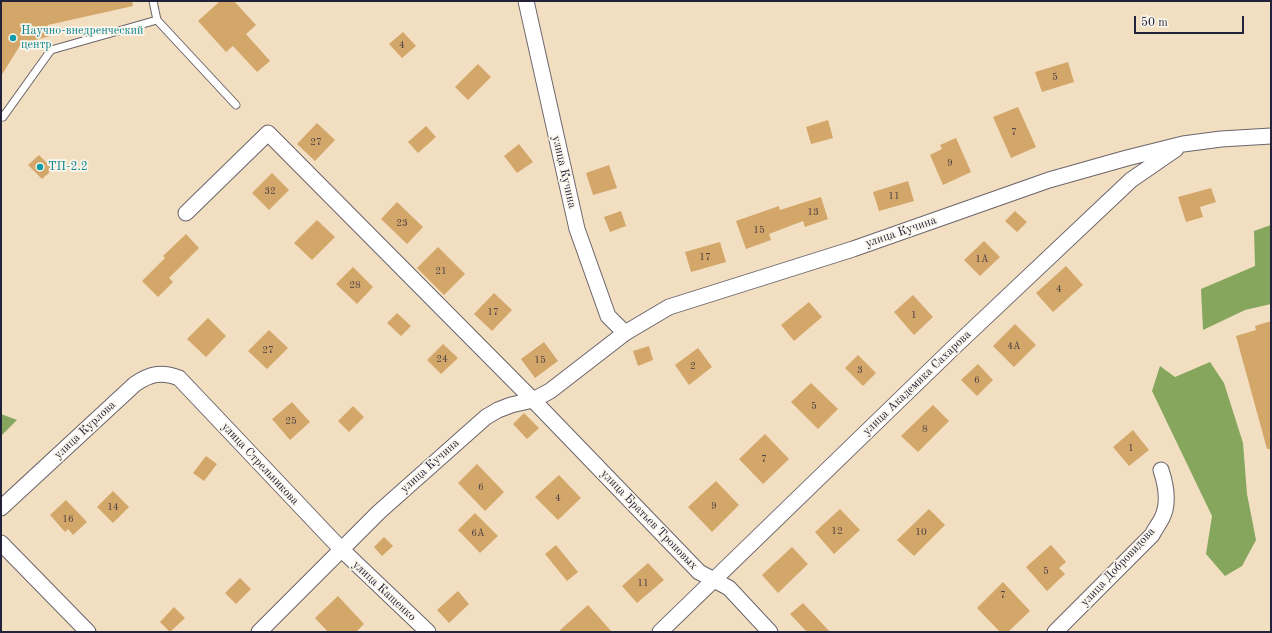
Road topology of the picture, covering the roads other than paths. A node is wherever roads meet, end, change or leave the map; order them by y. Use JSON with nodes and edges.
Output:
{"nodes":[{"id":1,"x":153,"y":1,"type":"edge"},
{"id":2,"x":526,"y":1,"type":"edge"},
{"id":3,"x":157,"y":20,"type":"junction"},
{"id":4,"x":236,"y":105,"type":"dead end"},
{"id":5,"x":1,"y":115,"type":"edge"},
{"id":6,"x":1271,"y":136,"type":"edge"},
{"id":7,"x":1183,"y":144,"type":"junction"},
{"id":8,"x":1126,"y":158,"type":"junction"},
{"id":9,"x":1131,"y":180,"type":"junction"},
{"id":10,"x":186,"y":213,"type":"dead end"},
{"id":11,"x":625,"y":333,"type":"junction"},
{"id":12,"x":179,"y":378,"type":"joint"},
{"id":13,"x":533,"y":400,"type":"junction"},
{"id":14,"x":1162,"y":470,"type":"dead end"},
{"id":15,"x":1,"y":508,"type":"edge"},
{"id":16,"x":1,"y":543,"type":"edge"},
{"id":17,"x":341,"y":549,"type":"junction"},
{"id":18,"x":714,"y":580,"type":"junction"},
{"id":19,"x":88,"y":632,"type":"edge"},
{"id":20,"x":259,"y":632,"type":"edge"},
{"id":21,"x":428,"y":632,"type":"edge"},
{"id":22,"x":660,"y":632,"type":"edge"},
{"id":23,"x":770,"y":632,"type":"edge"},
{"id":24,"x":1055,"y":632,"type":"edge"}],
"edges":[{"from":1,"to":3,"type":"lane"},
{"from":2,"to":11,"type":"street","name":"улица Кучина"},
{"from":3,"to":4,"type":"lane"},
{"from":3,"to":5,"type":"lane"},
{"from":6,"to":7,"type":"street","name":"улица Кучина"},
{"from":7,"to":8,"type":"street","name":"улица Кучина"},
{"from":7,"to":9,"type":"street","name":"улица Академика Сахарова"},
{"from":8,"to":9,"type":"street"},
{"from":8,"to":11,"type":"street","name":"улица Кучина"},
{"from":9,"to":18,"type":"street","name":"улица Академика Сахарова"},
{"from":10,"to":13,"type":"street","name":"улица Братьев Троновых"},
{"from":11,"to":13,"type":"street","name":"улица Кучина"},
{"from":12,"to":15,"type":"street","name":"улица Курлова"},
{"from":12,"to":17,"type":"street","name":"улица Стрельникова"},
{"from":13,"to":17,"type":"street","name":"улица Кучина"},
{"from":13,"to":18,"type":"street","name":"улица Братьев Троновых"},
{"from":14,"to":24,"type":"street","name":"улица Добровидова"},
{"from":16,"to":19,"type":"street"},
{"from":17,"to":20,"type":"street","name":"улица Кучина"},
{"from":17,"to":21,"type":"street","name":"улица Кащенко"},
{"from":18,"to":22,"type":"street","name":"улица Академика Сахарова"},
{"from":18,"to":23,"type":"street","name":"улица Братьев Троновых"}]}
